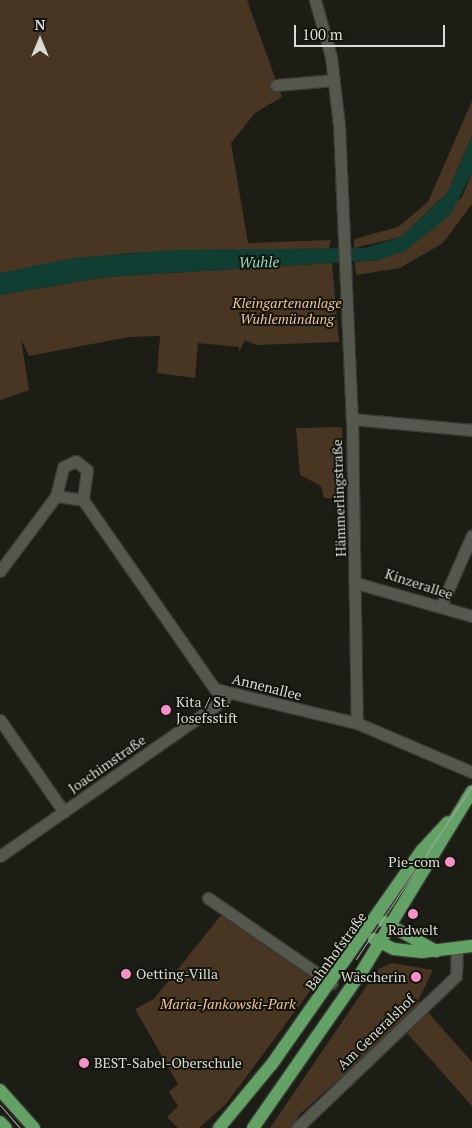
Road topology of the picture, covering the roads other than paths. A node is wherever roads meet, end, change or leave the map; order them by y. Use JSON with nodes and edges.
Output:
{"nodes":[{"id":1,"x":315,"y":0,"type":"edge"},
{"id":2,"x":334,"y":80,"type":"junction"},
{"id":3,"x":276,"y":85,"type":"dead end"},
{"id":4,"x":352,"y":419,"type":"junction"},
{"id":5,"x":472,"y":430,"type":"edge"},
{"id":6,"x":56,"y":496,"type":"junction"},
{"id":7,"x":83,"y":500,"type":"junction"},
{"id":8,"x":472,"y":535,"type":"edge"},
{"id":9,"x":0,"y":571,"type":"edge"},
{"id":10,"x":356,"y":583,"type":"junction"},
{"id":11,"x":441,"y":606,"type":"junction"},
{"id":12,"x":472,"y":616,"type":"edge"},
{"id":13,"x":227,"y":693,"type":"junction"},
{"id":14,"x":0,"y":720,"type":"edge"},
{"id":15,"x":357,"y":724,"type":"junction"},
{"id":16,"x":472,"y":772,"type":"edge"},
{"id":17,"x":472,"y":792,"type":"edge"},
{"id":18,"x":64,"y":812,"type":"junction"},
{"id":19,"x":457,"y":814,"type":"junction"},
{"id":20,"x":0,"y":856,"type":"edge"},
{"id":21,"x":208,"y":898,"type":"dead end"},
{"id":22,"x":377,"y":918,"type":"junction"},
{"id":23,"x":390,"y":926,"type":"junction"},
{"id":24,"x":366,"y":933,"type":"junction"},
{"id":25,"x":380,"y":943,"type":"junction"},
{"id":26,"x":472,"y":946,"type":"edge"},
{"id":27,"x":457,"y":950,"type":"junction"},
{"id":28,"x":438,"y":951,"type":"junction"},
{"id":29,"x":332,"y":983,"type":"junction"},
{"id":30,"x":0,"y":1090,"type":"edge"},
{"id":31,"x":0,"y":1122,"type":"edge"},
{"id":32,"x":6,"y":1128,"type":"edge"},
{"id":33,"x":34,"y":1128,"type":"edge"},
{"id":34,"x":219,"y":1128,"type":"edge"},
{"id":35,"x":253,"y":1128,"type":"edge"},
{"id":36,"x":297,"y":1128,"type":"edge"}],
"edges":[{"from":1,"to":2,"type":"street"},
{"from":2,"to":3,"type":"street"},
{"from":2,"to":4,"type":"street","name":"Hämmerlingstraße"},
{"from":4,"to":5,"type":"street"},
{"from":4,"to":10,"type":"street","name":"Hämmerlingstraße"},
{"from":6,"to":7,"type":"street"},
{"from":6,"to":7,"type":"street"},
{"from":6,"to":9,"type":"street"},
{"from":7,"to":13,"type":"street","name":"Annenallee"},
{"from":8,"to":11,"type":"street"},
{"from":10,"to":11,"type":"street","name":"Kinzerallee"},
{"from":10,"to":15,"type":"street","name":"Hämmerlingstraße"},
{"from":11,"to":12,"type":"street","name":"Kinzerallee"},
{"from":13,"to":15,"type":"street","name":"Annenallee"},
{"from":13,"to":18,"type":"street","name":"Joachimstraße"},
{"from":14,"to":18,"type":"street"},
{"from":15,"to":16,"type":"street","name":"Annenallee"},
{"from":17,"to":19,"type":"main road","name":"Bahnhofstraße"},
{"from":18,"to":20,"type":"street","name":"Joachimstraße"},
{"from":19,"to":22,"type":"main road","name":"Bahnhofstraße"},
{"from":19,"to":23,"type":"main road","name":"Bahnhofstraße"},
{"from":21,"to":29,"type":"street"},
{"from":22,"to":23,"type":"main road"},
{"from":22,"to":24,"type":"main road","name":"Bahnhofstraße"},
{"from":23,"to":25,"type":"main road","name":"Bahnhofstraße"},
{"from":23,"to":28,"type":"main road"},
{"from":24,"to":25,"type":"main road"},
{"from":24,"to":29,"type":"main road","name":"Bahnhofstraße"},
{"from":25,"to":28,"type":"main road"},
{"from":25,"to":35,"type":"main road","name":"Bahnhofstraße"},
{"from":26,"to":27,"type":"main road"},
{"from":27,"to":28,"type":"main road"},
{"from":27,"to":36,"type":"street","name":"Am Generalshof"},
{"from":29,"to":34,"type":"main road","name":"Bahnhofstraße"},
{"from":30,"to":33,"type":"main road"},
{"from":31,"to":32,"type":"main road"}]}
